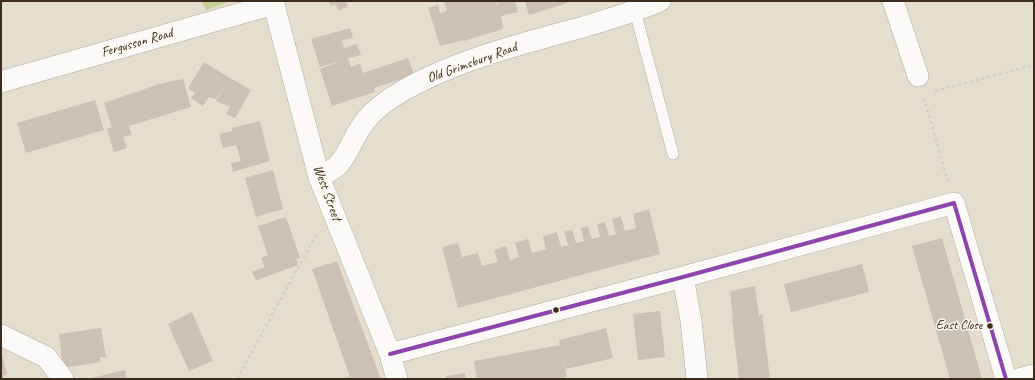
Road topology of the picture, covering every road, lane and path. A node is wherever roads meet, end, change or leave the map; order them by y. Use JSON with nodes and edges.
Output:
{"nodes":[{"id":1,"x":660,"y":1,"type":"edge"},
{"id":2,"x":893,"y":1,"type":"edge"},
{"id":3,"x":273,"y":3,"type":"edge"},
{"id":4,"x":635,"y":11,"type":"junction"},
{"id":5,"x":1034,"y":65,"type":"edge"},
{"id":6,"x":1,"y":82,"type":"edge"},
{"id":7,"x":921,"y":86,"type":"junction"},
{"id":8,"x":673,"y":154,"type":"dead end"},
{"id":9,"x":319,"y":177,"type":"junction"},
{"id":10,"x":954,"y":203,"type":"junction"},
{"id":11,"x":331,"y":206,"type":"junction"},
{"id":12,"x":683,"y":277,"type":"junction"},
{"id":13,"x":1,"y":335,"type":"edge"},
{"id":14,"x":390,"y":354,"type":"junction"},
{"id":15,"x":1034,"y":374,"type":"edge"},
{"id":16,"x":63,"y":379,"type":"edge"},
{"id":17,"x":237,"y":379,"type":"edge"},
{"id":18,"x":397,"y":379,"type":"edge"},
{"id":19,"x":697,"y":379,"type":"edge"},
{"id":20,"x":1006,"y":379,"type":"edge"},
{"id":21,"x":1019,"y":379,"type":"edge"}],
"edges":[{"from":1,"to":4,"type":"street","name":"Old Grimsbury Road"},
{"from":2,"to":7,"type":"street"},
{"from":3,"to":6,"type":"street","name":"Fergusson Road"},
{"from":3,"to":9,"type":"street","name":"West Street"},
{"from":4,"to":8,"type":"lane"},
{"from":4,"to":9,"type":"street","name":"Old Grimsbury Road"},
{"from":5,"to":7,"type":"path"},
{"from":7,"to":10,"type":"path"},
{"from":9,"to":11,"type":"street","name":"West Street"},
{"from":10,"to":12,"type":"street"},
{"from":10,"to":20,"type":"street"},
{"from":11,"to":14,"type":"street","name":"West Street"},
{"from":11,"to":17,"type":"path"},
{"from":12,"to":14,"type":"street"},
{"from":12,"to":19,"type":"street"},
{"from":13,"to":16,"type":"street"},
{"from":14,"to":18,"type":"street","name":"West Street"},
{"from":15,"to":21,"type":"street"}]}
